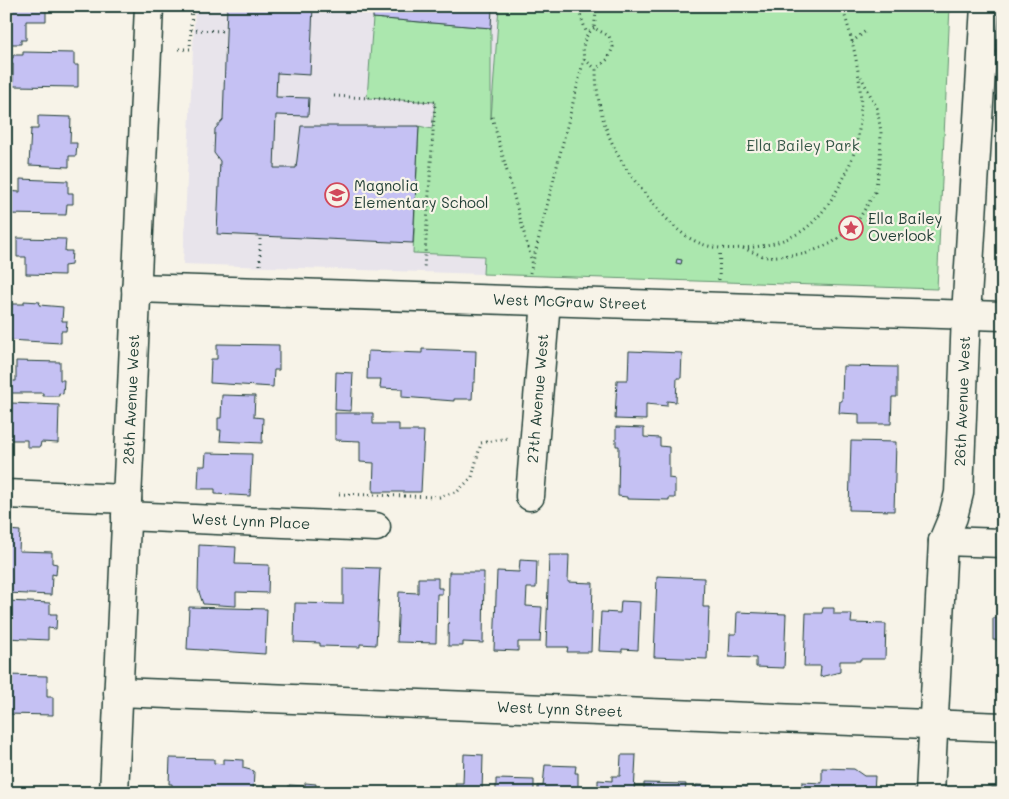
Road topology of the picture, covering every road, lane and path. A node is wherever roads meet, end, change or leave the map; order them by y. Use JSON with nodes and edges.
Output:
{"nodes":[{"id":1,"x":148,"y":6,"type":"edge"},
{"id":2,"x":577,"y":6,"type":"edge"},
{"id":3,"x":597,"y":6,"type":"edge"},
{"id":4,"x":842,"y":6,"type":"edge"},
{"id":5,"x":985,"y":6,"type":"edge"},
{"id":6,"x":181,"y":7,"type":"edge"},
{"id":7,"x":594,"y":28,"type":"junction"},
{"id":8,"x":191,"y":30,"type":"junction"},
{"id":9,"x":867,"y":30,"type":"dead end"},
{"id":10,"x":226,"y":31,"type":"dead end"},
{"id":11,"x":587,"y":34,"type":"junction"},
{"id":12,"x":852,"y":42,"type":"junction"},
{"id":13,"x":179,"y":49,"type":"dead end"},
{"id":14,"x":584,"y":59,"type":"junction"},
{"id":15,"x":596,"y":69,"type":"junction"},
{"id":16,"x":859,"y":74,"type":"junction"},
{"id":17,"x":334,"y":96,"type":"dead end"},
{"id":18,"x":492,"y":117,"type":"dead end"},
{"id":19,"x":260,"y":236,"type":"dead end"},
{"id":20,"x":742,"y":248,"type":"junction"},
{"id":21,"x":720,"y":250,"type":"junction"},
{"id":22,"x":532,"y":262,"type":"junction"},
{"id":23,"x":260,"y":270,"type":"dead end"},
{"id":24,"x":424,"y":275,"type":"dead end"},
{"id":25,"x":529,"y":279,"type":"dead end"},
{"id":26,"x":719,"y":285,"type":"dead end"},
{"id":27,"x":136,"y":288,"type":"junction"},
{"id":28,"x":546,"y":301,"type":"junction"},
{"id":29,"x":966,"y":315,"type":"junction"},
{"id":30,"x":1003,"y":316,"type":"edge"},
{"id":31,"x":481,"y":443,"type":"dead end"},
{"id":32,"x":6,"y":494,"type":"edge"},
{"id":33,"x":338,"y":494,"type":"dead end"},
{"id":34,"x":530,"y":496,"type":"dead end"},
{"id":35,"x":126,"y":507,"type":"junction"},
{"id":36,"x":376,"y":527,"type":"dead end"},
{"id":37,"x":943,"y":541,"type":"junction"},
{"id":38,"x":1003,"y":543,"type":"edge"},
{"id":39,"x":118,"y":692,"type":"junction"},
{"id":40,"x":932,"y":725,"type":"junction"},
{"id":41,"x":1003,"y":727,"type":"edge"},
{"id":42,"x":114,"y":793,"type":"edge"},
{"id":43,"x":930,"y":793,"type":"edge"}],
"edges":[{"from":1,"to":27,"type":"street","name":"28th Avenue West"},
{"from":2,"to":11,"type":"path"},
{"from":3,"to":7,"type":"path"},
{"from":4,"to":12,"type":"path"},
{"from":5,"to":29,"type":"street","name":"26th Avenue West"},
{"from":6,"to":8,"type":"path"},
{"from":7,"to":11,"type":"path"},
{"from":7,"to":15,"type":"path"},
{"from":8,"to":10,"type":"path"},
{"from":8,"to":13,"type":"path"},
{"from":9,"to":12,"type":"path"},
{"from":11,"to":14,"type":"path"},
{"from":12,"to":16,"type":"path"},
{"from":14,"to":15,"type":"path"},
{"from":14,"to":22,"type":"path"},
{"from":15,"to":21,"type":"path"},
{"from":16,"to":20,"type":"path"},
{"from":16,"to":20,"type":"path"},
{"from":17,"to":24,"type":"path"},
{"from":18,"to":22,"type":"path"},
{"from":19,"to":23,"type":"path"},
{"from":20,"to":21,"type":"path"},
{"from":21,"to":26,"type":"path"},
{"from":22,"to":25,"type":"path"},
{"from":27,"to":28,"type":"street","name":"West McGraw Street"},
{"from":27,"to":35,"type":"street","name":"28th Avenue West"},
{"from":28,"to":29,"type":"street","name":"West McGraw Street"},
{"from":28,"to":34,"type":"street","name":"27th Avenue West"},
{"from":29,"to":30,"type":"street","name":"West McGraw Street"},
{"from":29,"to":37,"type":"street","name":"26th Avenue West"},
{"from":31,"to":33,"type":"path"},
{"from":32,"to":35,"type":"street"},
{"from":35,"to":36,"type":"street","name":"West Lynn Place"},
{"from":35,"to":39,"type":"street","name":"28th Avenue West"},
{"from":37,"to":38,"type":"street"},
{"from":37,"to":40,"type":"street","name":"26th Avenue West"},
{"from":39,"to":40,"type":"street","name":"West Lynn Street"},
{"from":39,"to":42,"type":"street","name":"28th Avenue West"},
{"from":40,"to":41,"type":"street","name":"West Lynn Street"},
{"from":40,"to":43,"type":"street","name":"26th Avenue West"}]}
